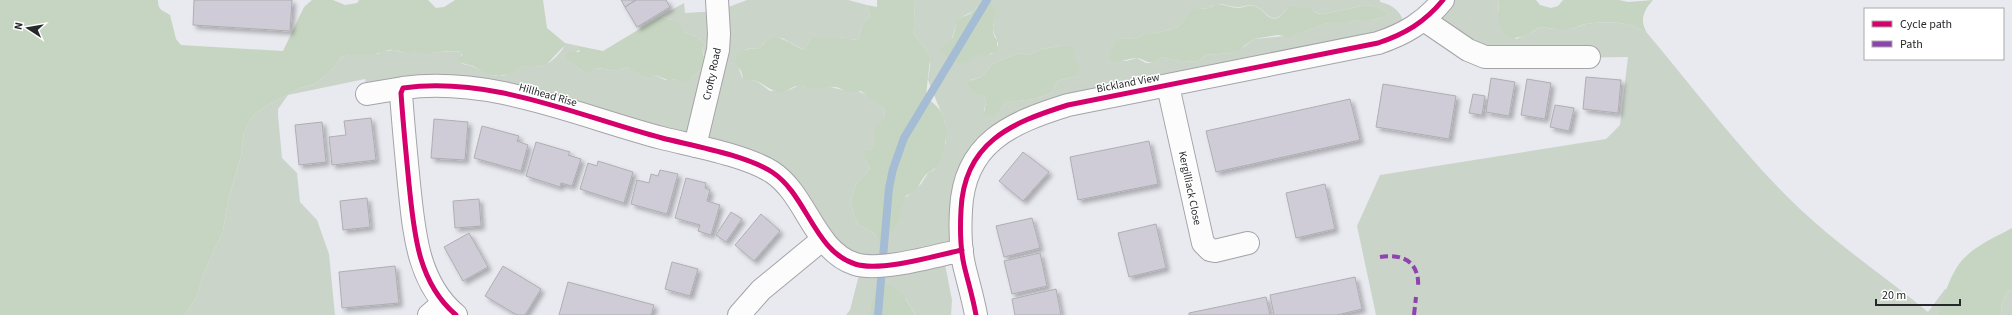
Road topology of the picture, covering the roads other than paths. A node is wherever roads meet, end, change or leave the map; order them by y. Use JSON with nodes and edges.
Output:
{"nodes":[{"id":1,"x":717,"y":0,"type":"edge"},
{"id":2,"x":1443,"y":0,"type":"edge"},
{"id":3,"x":1424,"y":20,"type":"junction"},
{"id":4,"x":1589,"y":57,"type":"dead end"},
{"id":5,"x":1168,"y":86,"type":"junction"},
{"id":6,"x":403,"y":88,"type":"junction"},
{"id":7,"x":367,"y":94,"type":"dead end"},
{"id":8,"x":695,"y":146,"type":"junction"},
{"id":9,"x":823,"y":239,"type":"junction"},
{"id":10,"x":1248,"y":243,"type":"dead end"},
{"id":11,"x":962,"y":250,"type":"junction"},
{"id":12,"x":443,"y":311,"type":"edge"},
{"id":13,"x":739,"y":315,"type":"edge"},
{"id":14,"x":976,"y":315,"type":"edge"}],
"edges":[{"from":1,"to":8,"type":"street","name":"Crofty Road"},
{"from":2,"to":3,"type":"street","name":"Bickland View"},
{"from":3,"to":4,"type":"street"},
{"from":3,"to":5,"type":"street","name":"Bickland View"},
{"from":5,"to":10,"type":"street","name":"Kergilliack Close"},
{"from":5,"to":11,"type":"street","name":"Bickland View"},
{"from":6,"to":7,"type":"street","name":"Hillhead Rise"},
{"from":6,"to":8,"type":"street","name":"Hillhead Rise"},
{"from":6,"to":12,"type":"street"},
{"from":8,"to":9,"type":"street","name":"Hillhead Rise"},
{"from":9,"to":11,"type":"street","name":"Hillhead Rise"},
{"from":9,"to":13,"type":"street"},
{"from":11,"to":14,"type":"street","name":"Bickland View"}]}
